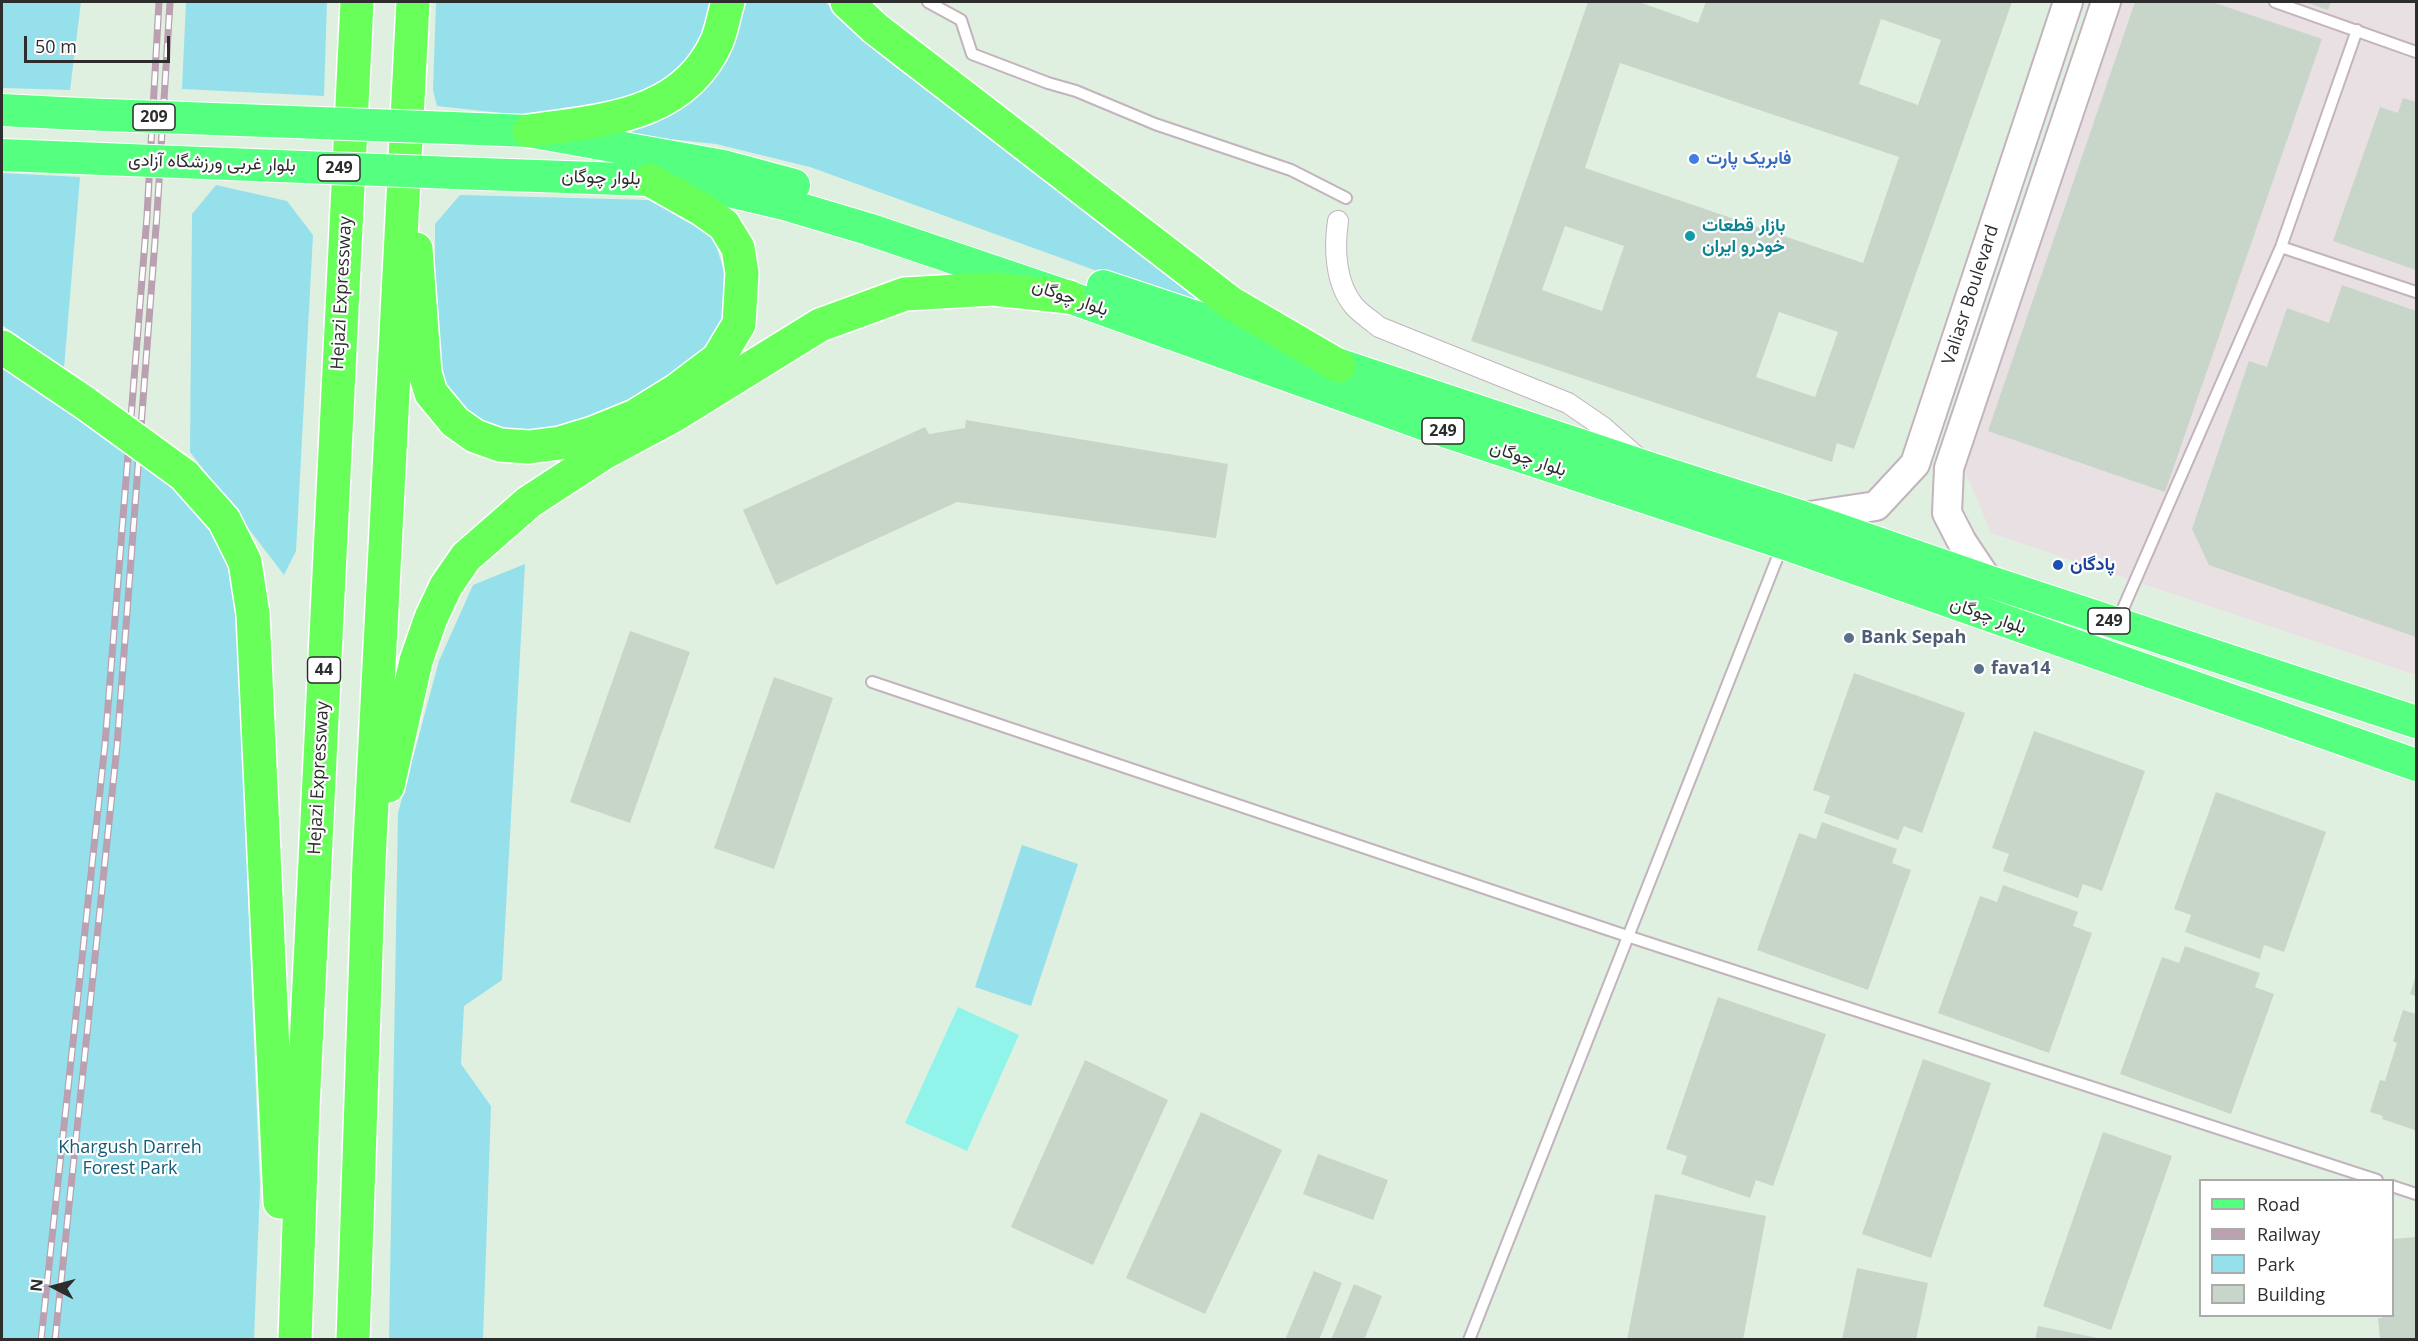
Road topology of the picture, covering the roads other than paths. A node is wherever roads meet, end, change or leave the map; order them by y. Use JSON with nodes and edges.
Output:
{"nodes":[{"id":1,"x":357,"y":2,"type":"edge"},
{"id":2,"x":420,"y":2,"type":"edge"},
{"id":3,"x":728,"y":2,"type":"edge"},
{"id":4,"x":847,"y":2,"type":"edge"},
{"id":5,"x":928,"y":2,"type":"edge"},
{"id":6,"x":2068,"y":2,"type":"edge"},
{"id":7,"x":2106,"y":2,"type":"edge"},
{"id":8,"x":2275,"y":2,"type":"edge"},
{"id":9,"x":412,"y":17,"type":"edge"},
{"id":10,"x":2357,"y":30,"type":"junction"},
{"id":11,"x":2416,"y":52,"type":"edge"},
{"id":12,"x":2,"y":110,"type":"edge"},
{"id":13,"x":229,"y":120,"type":"joint"},
{"id":14,"x":529,"y":131,"type":"junction"},
{"id":15,"x":2,"y":155,"type":"edge"},
{"id":16,"x":454,"y":173,"type":"joint"},
{"id":17,"x":650,"y":180,"type":"junction"},
{"id":18,"x":1346,"y":198,"type":"dead end"},
{"id":19,"x":402,"y":206,"type":"junction"},
{"id":20,"x":1338,"y":221,"type":"dead end"},
{"id":21,"x":2281,"y":247,"type":"junction"},
{"id":22,"x":2416,"y":292,"type":"edge"},
{"id":23,"x":1069,"y":297,"type":"junction"},
{"id":24,"x":1956,"y":340,"type":"junction"},
{"id":25,"x":1991,"y":345,"type":"junction"},
{"id":26,"x":2,"y":347,"type":"edge"},
{"id":27,"x":1339,"y":366,"type":"junction"},
{"id":28,"x":1649,"y":468,"type":"junction"},
{"id":29,"x":1803,"y":517,"type":"junction"},
{"id":30,"x":1783,"y":543,"type":"junction"},
{"id":31,"x":1988,"y":581,"type":"junction"},
{"id":32,"x":2116,"y":623,"type":"junction"},
{"id":33,"x":872,"y":682,"type":"dead end"},
{"id":34,"x":2416,"y":722,"type":"edge"},
{"id":35,"x":2416,"y":765,"type":"edge"},
{"id":36,"x":369,"y":861,"type":"junction"},
{"id":37,"x":1627,"y":936,"type":"junction"},
{"id":38,"x":2374,"y":1179,"type":"edge"},
{"id":39,"x":2394,"y":1187,"type":"edge"},
{"id":40,"x":2416,"y":1194,"type":"edge"},
{"id":41,"x":290,"y":1340,"type":"edge"},
{"id":42,"x":295,"y":1340,"type":"edge"},
{"id":43,"x":353,"y":1340,"type":"edge"},
{"id":44,"x":1469,"y":1340,"type":"edge"}],
"edges":[{"from":1,"to":42,"type":"highway","name":"Hejazi Expressway","number":"44"},
{"from":2,"to":9,"type":"highway"},
{"from":3,"to":14,"type":"highway"},
{"from":4,"to":27,"type":"highway"},
{"from":5,"to":18,"type":"lane"},
{"from":6,"to":24,"type":"main road","name":"Valiasr Boulevard"},
{"from":7,"to":25,"type":"main road","name":"Valiasr Boulevard"},
{"from":8,"to":10,"type":"lane"},
{"from":9,"to":19,"type":"highway"},
{"from":10,"to":11,"type":"lane"},
{"from":10,"to":21,"type":"lane"},
{"from":12,"to":13,"type":"main road","number":"209","bridge":true},
{"from":13,"to":14,"type":"main road","name":"بلوار چوگان","number":"249","bridge":true},
{"from":14,"to":27,"type":"main road","name":"بلوار چوگان","number":"249"},
{"from":15,"to":16,"type":"main road","name":"بلوار غربی ورزشگاه آزادی","number":"249","bridge":true},
{"from":16,"to":17,"type":"main road","name":"بلوار چوگان","number":"249"},
{"from":17,"to":19,"type":"highway"},
{"from":17,"to":23,"type":"main road","name":"بلوار چوگان","number":"249"},
{"from":19,"to":36,"type":"highway"},
{"from":20,"to":28,"type":"street"},
{"from":21,"to":22,"type":"lane"},
{"from":21,"to":32,"type":"lane"},
{"from":23,"to":30,"type":"main road","name":"بلوار چوگان","number":"249"},
{"from":23,"to":36,"type":"highway"},
{"from":24,"to":25,"type":"main road"},
{"from":24,"to":29,"type":"main road","name":"Valiasr Boulevard"},
{"from":25,"to":31,"type":"main road","name":"Valiasr Boulevard"},
{"from":26,"to":41,"type":"highway","bridge":true},
{"from":27,"to":28,"type":"main road","name":"بلوار چوگان","number":"249"},
{"from":28,"to":29,"type":"main road","name":"بلوار چوگان","number":"249"},
{"from":29,"to":31,"type":"main road","name":"بلوار چوگان","number":"249"},
{"from":30,"to":35,"type":"main road","name":"بلوار چوگان","number":"249"},
{"from":30,"to":37,"type":"lane"},
{"from":31,"to":32,"type":"main road","name":"بلوار چوگان","number":"249"},
{"from":32,"to":34,"type":"main road","name":"بلوار چوگان","number":"249"},
{"from":33,"to":37,"type":"lane"},
{"from":36,"to":43,"type":"highway"},
{"from":37,"to":38,"type":"lane"},
{"from":37,"to":44,"type":"lane"},
{"from":39,"to":40,"type":"lane"}]}
